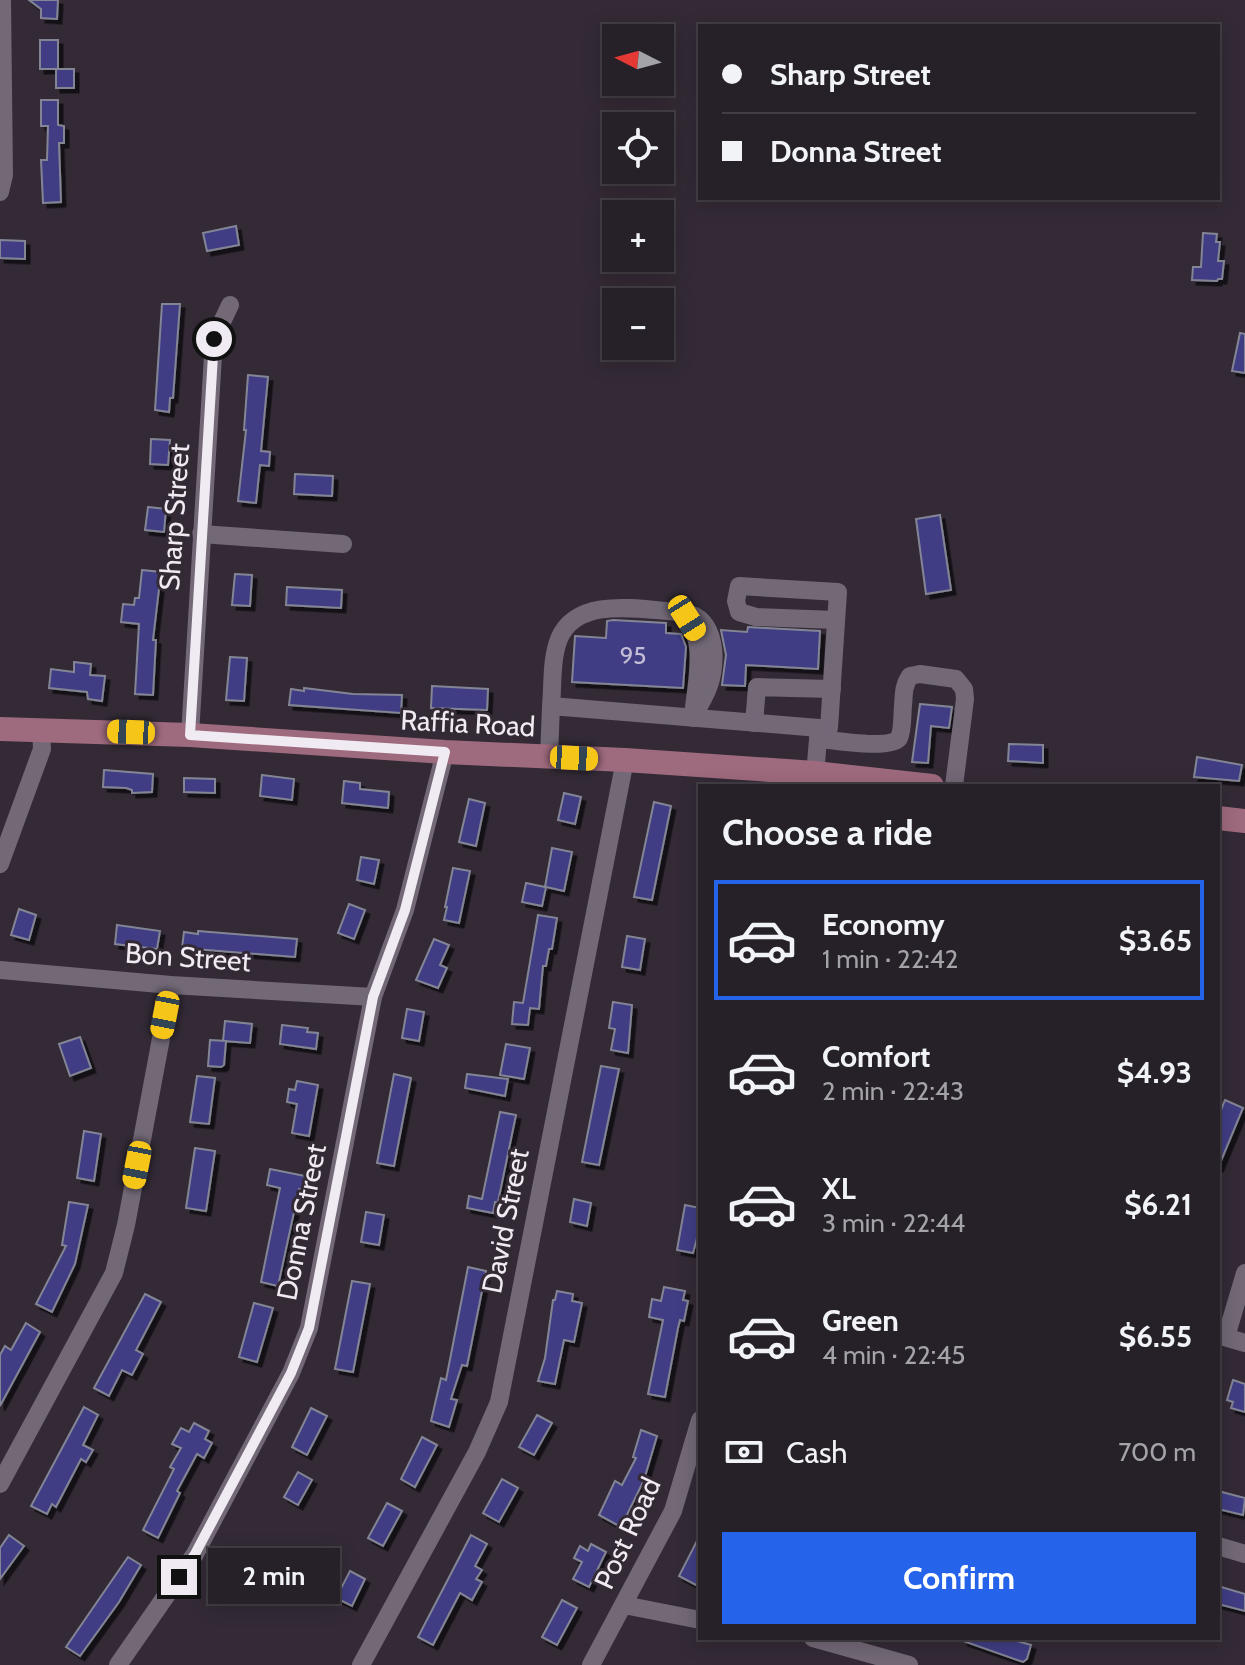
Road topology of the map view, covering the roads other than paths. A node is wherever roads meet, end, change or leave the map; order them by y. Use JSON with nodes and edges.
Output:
{"nodes":[{"id":1,"x":2,"y":0,"type":"edge"},
{"id":2,"x":0,"y":192,"type":"edge"},
{"id":3,"x":230,"y":305,"type":"dead end"},
{"id":4,"x":201,"y":534,"type":"junction"},
{"id":5,"x":343,"y":544,"type":"dead end"},
{"id":6,"x":836,"y":620,"type":"junction"},
{"id":7,"x":832,"y":689,"type":"junction"},
{"id":8,"x":551,"y":706,"type":"junction"},
{"id":9,"x":693,"y":718,"type":"junction"},
{"id":10,"x":754,"y":723,"type":"junction"},
{"id":11,"x":41,"y":728,"type":"junction"},
{"id":12,"x":0,"y":729,"type":"edge"},
{"id":13,"x":818,"y":734,"type":"junction"},
{"id":14,"x":190,"y":735,"type":"junction"},
{"id":15,"x":445,"y":752,"type":"junction"},
{"id":16,"x":549,"y":757,"type":"junction"},
{"id":17,"x":625,"y":760,"type":"junction"},
{"id":18,"x":814,"y":779,"type":"edge"},
{"id":19,"x":898,"y":784,"type":"edge"},
{"id":20,"x":954,"y":784,"type":"edge"},
{"id":21,"x":1220,"y":818,"type":"edge"},
{"id":22,"x":1245,"y":821,"type":"edge"},
{"id":23,"x":0,"y":864,"type":"edge"},
{"id":24,"x":0,"y":970,"type":"edge"},
{"id":25,"x":171,"y":985,"type":"junction"},
{"id":26,"x":373,"y":997,"type":"junction"},
{"id":27,"x":1245,"y":1273,"type":"edge"},
{"id":28,"x":1222,"y":1336,"type":"edge"},
{"id":29,"x":1245,"y":1343,"type":"edge"},
{"id":30,"x":698,"y":1427,"type":"edge"},
{"id":31,"x":0,"y":1484,"type":"edge"},
{"id":32,"x":1220,"y":1547,"type":"edge"},
{"id":33,"x":1245,"y":1554,"type":"edge"},
{"id":34,"x":624,"y":1605,"type":"junction"},
{"id":35,"x":698,"y":1620,"type":"edge"},
{"id":36,"x":819,"y":1640,"type":"edge"},
{"id":37,"x":877,"y":1661,"type":"edge"},
{"id":38,"x":118,"y":1665,"type":"edge"},
{"id":39,"x":361,"y":1665,"type":"edge"},
{"id":40,"x":591,"y":1665,"type":"edge"},
{"id":41,"x":909,"y":1665,"type":"edge"}],
"edges":[{"from":1,"to":2,"type":"street"},
{"from":3,"to":4,"type":"street","name":"Sharp Street"},
{"from":4,"to":5,"type":"street"},
{"from":4,"to":14,"type":"street","name":"Sharp Street"},
{"from":6,"to":6,"type":"street"},
{"from":6,"to":7,"type":"street"},
{"from":7,"to":10,"type":"street"},
{"from":7,"to":13,"type":"street"},
{"from":8,"to":9,"type":"street"},
{"from":8,"to":9,"type":"street"},
{"from":8,"to":16,"type":"street"},
{"from":9,"to":10,"type":"street"},
{"from":10,"to":13,"type":"street"},
{"from":11,"to":12,"type":"main road","name":"Raffia Road"},
{"from":11,"to":14,"type":"main road","name":"Raffia Road"},
{"from":11,"to":23,"type":"street"},
{"from":13,"to":18,"type":"street"},
{"from":13,"to":20,"type":"street"},
{"from":14,"to":15,"type":"main road","name":"Raffia Road"},
{"from":15,"to":16,"type":"main road","name":"Raffia Road"},
{"from":15,"to":26,"type":"street","name":"Donna Street"},
{"from":16,"to":17,"type":"main road","name":"Raffia Road"},
{"from":17,"to":18,"type":"main road","name":"Raffia Road"},
{"from":17,"to":39,"type":"street","name":"David Street"},
{"from":18,"to":19,"type":"main road","name":"Raffia Road"},
{"from":21,"to":22,"type":"main road"},
{"from":24,"to":25,"type":"street","name":"Bon Street"},
{"from":25,"to":26,"type":"street","name":"Bon Street"},
{"from":25,"to":31,"type":"street"},
{"from":26,"to":38,"type":"street","name":"Donna Street"},
{"from":27,"to":28,"type":"street"},
{"from":28,"to":29,"type":"street"},
{"from":30,"to":34,"type":"street","name":"Post Road"},
{"from":32,"to":33,"type":"street"},
{"from":34,"to":35,"type":"street"},
{"from":34,"to":40,"type":"street","name":"Post Road"},
{"from":36,"to":37,"type":"street"},
{"from":37,"to":41,"type":"street"}]}
